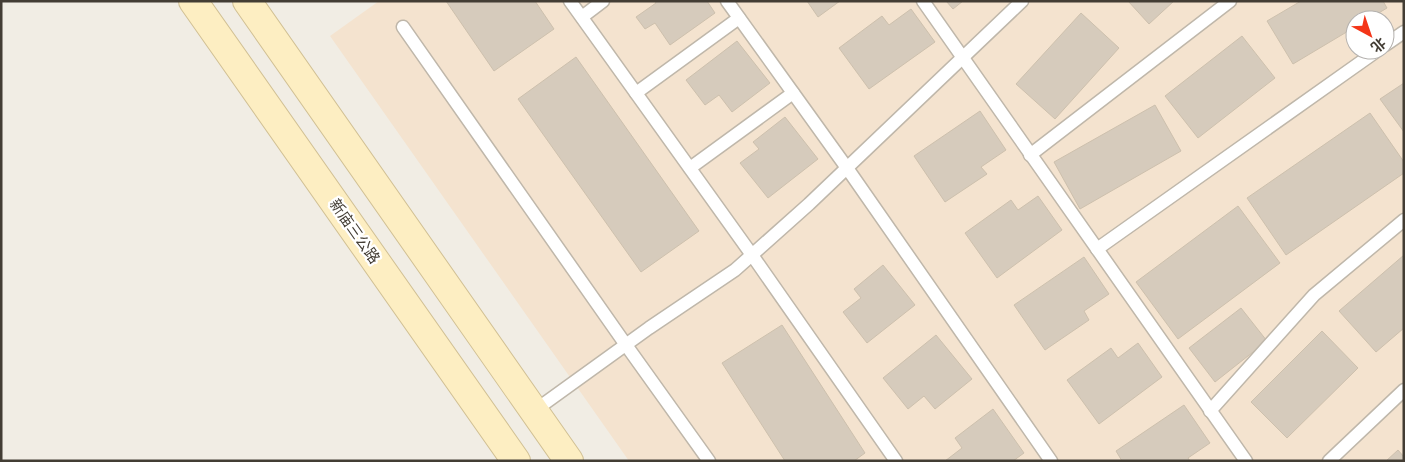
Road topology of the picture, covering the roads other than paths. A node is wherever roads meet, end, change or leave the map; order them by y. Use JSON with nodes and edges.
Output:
{"nodes":[{"id":1,"x":193,"y":1,"type":"edge"},
{"id":2,"x":247,"y":1,"type":"edge"},
{"id":3,"x":570,"y":1,"type":"edge"},
{"id":4,"x":603,"y":1,"type":"edge"},
{"id":5,"x":727,"y":1,"type":"edge"},
{"id":6,"x":923,"y":1,"type":"edge"},
{"id":7,"x":1022,"y":1,"type":"edge"},
{"id":8,"x":1230,"y":1,"type":"edge"},
{"id":9,"x":582,"y":17,"type":"junction"},
{"id":10,"x":739,"y":18,"type":"junction"},
{"id":11,"x":403,"y":26,"type":"dead end"},
{"id":12,"x":962,"y":58,"type":"junction"},
{"id":13,"x":1364,"y":60,"type":"edge"},
{"id":14,"x":636,"y":92,"type":"junction"},
{"id":15,"x":793,"y":93,"type":"junction"},
{"id":16,"x":1030,"y":155,"type":"junction"},
{"id":17,"x":690,"y":168,"type":"junction"},
{"id":18,"x":846,"y":168,"type":"junction"},
{"id":19,"x":1404,"y":220,"type":"edge"},
{"id":20,"x":1096,"y":249,"type":"junction"},
{"id":21,"x":752,"y":255,"type":"junction"},
{"id":22,"x":626,"y":345,"type":"junction"},
{"id":23,"x":1404,"y":390,"type":"edge"},
{"id":24,"x":534,"y":411,"type":"junction"},
{"id":25,"x":1210,"y":411,"type":"junction"},
{"id":26,"x":516,"y":461,"type":"edge"},
{"id":27,"x":569,"y":461,"type":"edge"},
{"id":28,"x":709,"y":461,"type":"edge"},
{"id":29,"x":896,"y":461,"type":"edge"},
{"id":30,"x":1050,"y":461,"type":"edge"},
{"id":31,"x":1246,"y":461,"type":"edge"},
{"id":32,"x":1329,"y":461,"type":"edge"}],
"edges":[{"from":1,"to":26,"type":"main road","name":"新庙三公路"},
{"from":2,"to":24,"type":"main road"},
{"from":3,"to":9,"type":"lane"},
{"from":4,"to":9,"type":"lane"},
{"from":5,"to":10,"type":"lane"},
{"from":6,"to":12,"type":"lane"},
{"from":7,"to":12,"type":"lane"},
{"from":8,"to":16,"type":"lane"},
{"from":9,"to":14,"type":"lane"},
{"from":10,"to":14,"type":"lane"},
{"from":10,"to":15,"type":"lane"},
{"from":11,"to":22,"type":"lane"},
{"from":12,"to":16,"type":"lane"},
{"from":12,"to":18,"type":"lane"},
{"from":13,"to":20,"type":"lane"},
{"from":14,"to":17,"type":"lane"},
{"from":15,"to":17,"type":"lane"},
{"from":15,"to":18,"type":"lane"},
{"from":16,"to":20,"type":"lane"},
{"from":17,"to":21,"type":"lane"},
{"from":18,"to":21,"type":"lane"},
{"from":18,"to":30,"type":"lane"},
{"from":19,"to":25,"type":"lane"},
{"from":20,"to":25,"type":"lane"},
{"from":21,"to":22,"type":"lane"},
{"from":21,"to":29,"type":"lane"},
{"from":22,"to":24,"type":"lane"},
{"from":22,"to":28,"type":"lane"},
{"from":23,"to":32,"type":"lane"},
{"from":24,"to":27,"type":"main road"},
{"from":25,"to":31,"type":"lane"}]}
